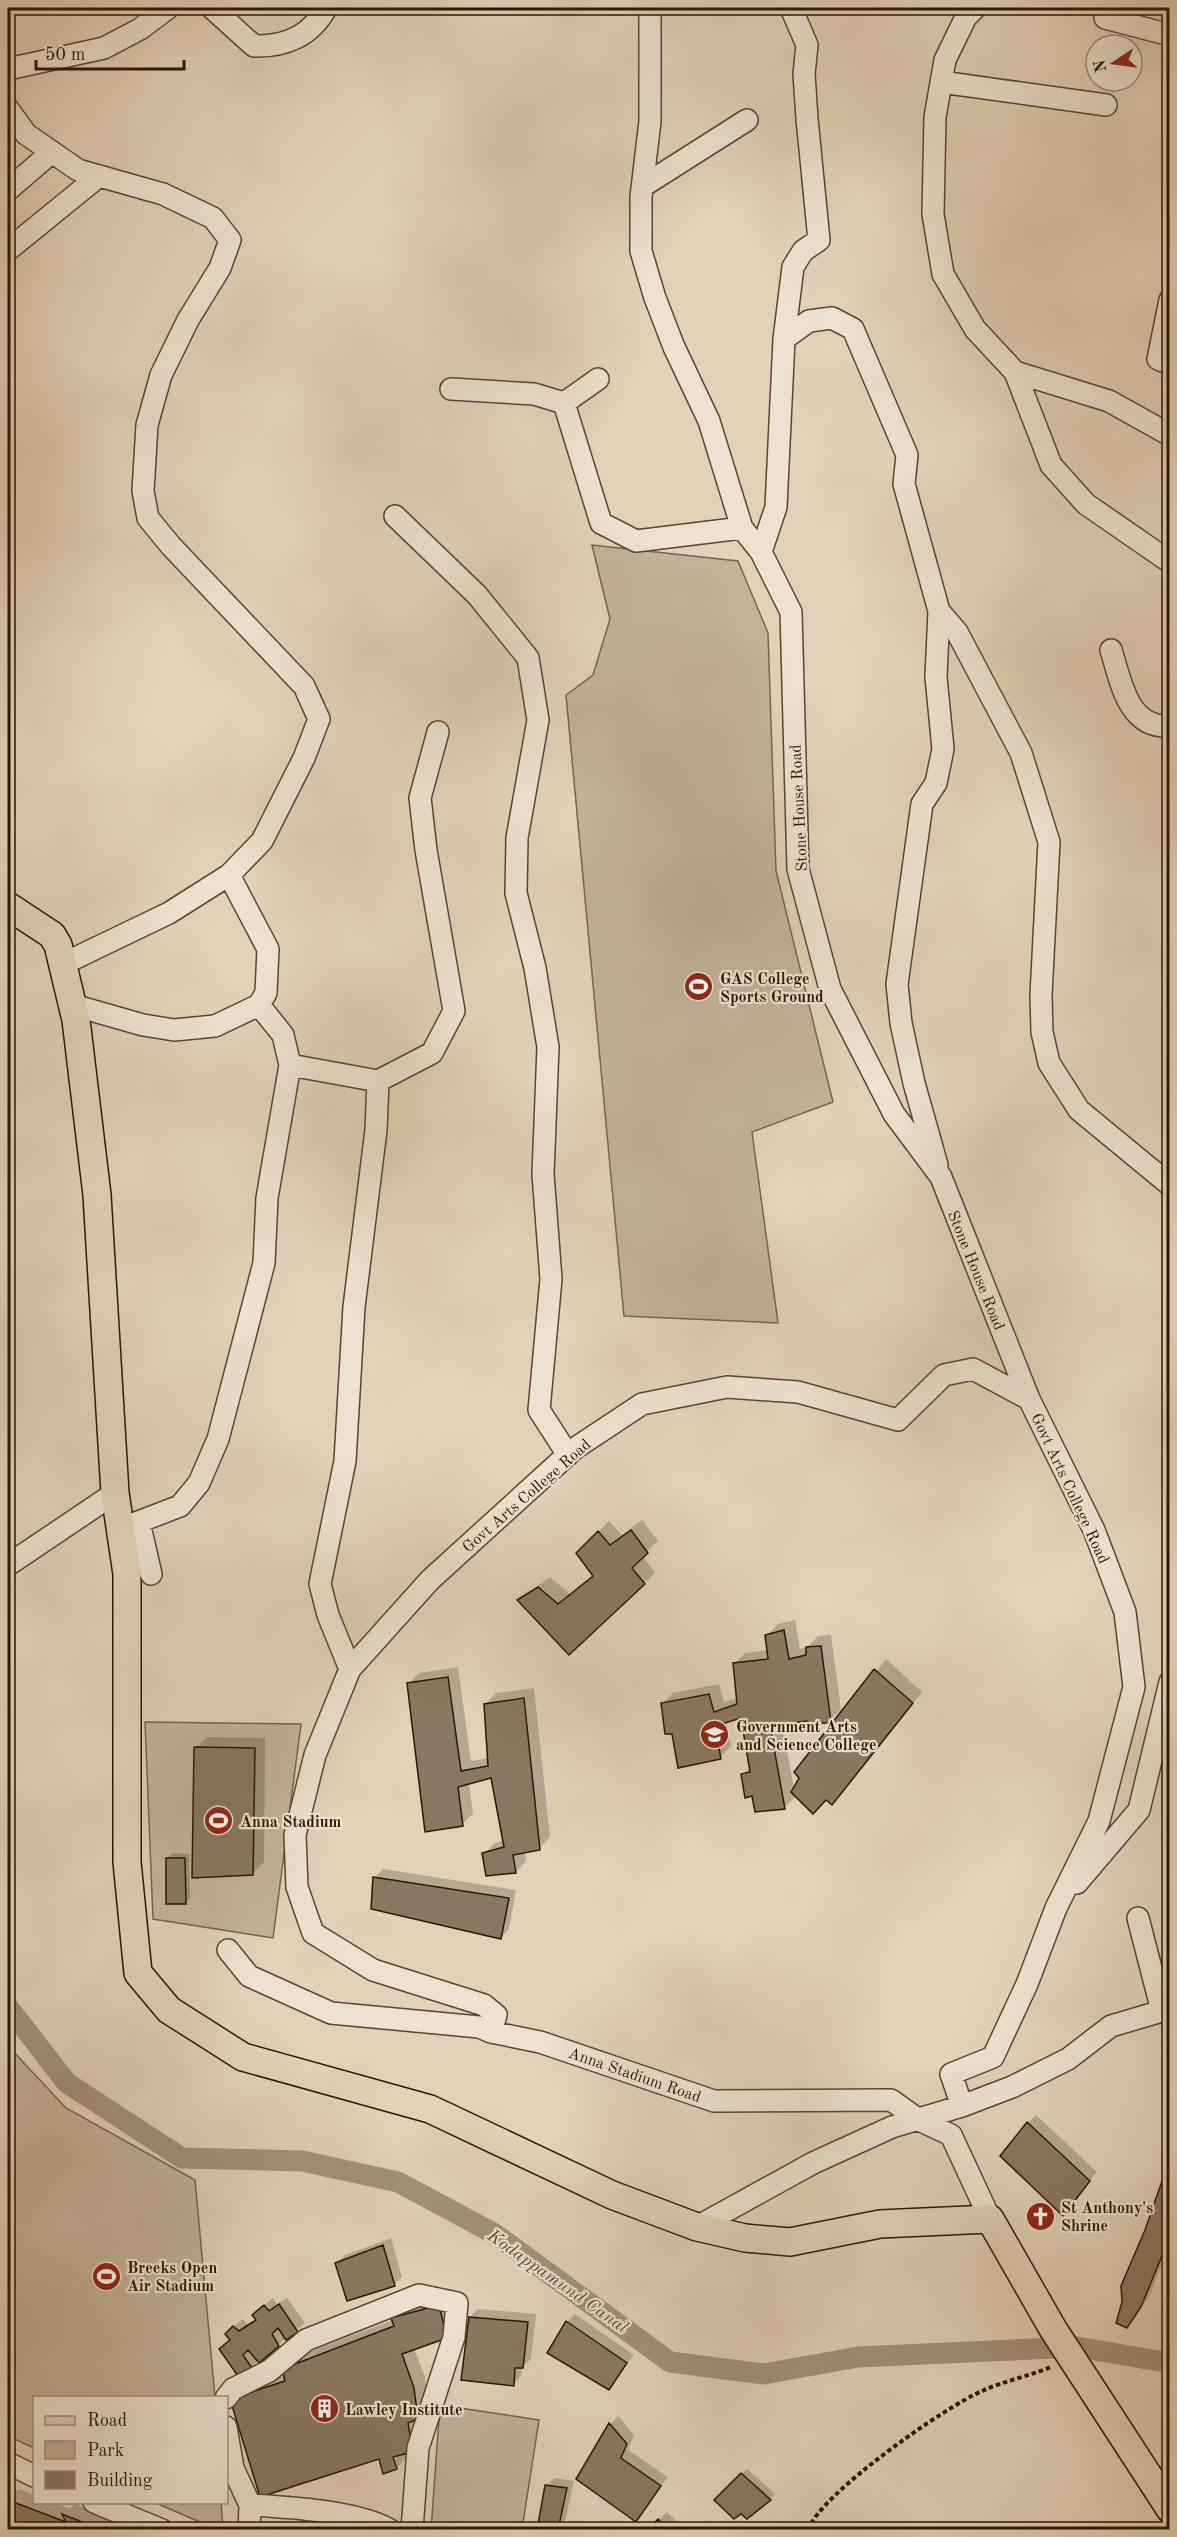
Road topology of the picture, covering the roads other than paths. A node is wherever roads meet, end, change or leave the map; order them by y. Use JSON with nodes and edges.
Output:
{"nodes":[{"id":1,"x":168,"y":8,"type":"edge"},
{"id":2,"x":212,"y":8,"type":"edge"},
{"id":3,"x":326,"y":8,"type":"edge"},
{"id":4,"x":650,"y":8,"type":"edge"},
{"id":5,"x":791,"y":8,"type":"edge"},
{"id":6,"x":975,"y":8,"type":"edge"},
{"id":7,"x":1107,"y":8,"type":"edge"},
{"id":8,"x":1170,"y":35,"type":"edge"},
{"id":9,"x":8,"y":69,"type":"edge"},
{"id":10,"x":941,"y":82,"type":"junction"},
{"id":11,"x":1106,"y":105,"type":"dead end"},
{"id":12,"x":8,"y":109,"type":"edge"},
{"id":13,"x":747,"y":120,"type":"dead end"},
{"id":14,"x":52,"y":152,"type":"junction"},
{"id":15,"x":99,"y":176,"type":"junction"},
{"id":16,"x":643,"y":186,"type":"junction"},
{"id":17,"x":8,"y":190,"type":"edge"},
{"id":18,"x":8,"y":250,"type":"edge"},
{"id":19,"x":1170,"y":300,"type":"edge"},
{"id":20,"x":784,"y":339,"type":"junction"},
{"id":21,"x":1170,"y":364,"type":"edge"},
{"id":22,"x":1015,"y":372,"type":"junction"},
{"id":23,"x":598,"y":379,"type":"dead end"},
{"id":24,"x":451,"y":389,"type":"dead end"},
{"id":25,"x":564,"y":403,"type":"junction"},
{"id":26,"x":1170,"y":435,"type":"edge"},
{"id":27,"x":395,"y":516,"type":"dead end"},
{"id":28,"x":741,"y":528,"type":"junction"},
{"id":29,"x":761,"y":552,"type":"junction"},
{"id":30,"x":1170,"y":562,"type":"edge"},
{"id":31,"x":939,"y":611,"type":"junction"},
{"id":32,"x":1111,"y":650,"type":"dead end"},
{"id":33,"x":1170,"y":726,"type":"edge"},
{"id":34,"x":438,"y":732,"type":"dead end"},
{"id":35,"x":230,"y":875,"type":"junction"},
{"id":36,"x":8,"y":906,"type":"edge"},
{"id":37,"x":63,"y":964,"type":"junction"},
{"id":38,"x":73,"y":1005,"type":"junction"},
{"id":39,"x":259,"y":1005,"type":"junction"},
{"id":40,"x":290,"y":1065,"type":"junction"},
{"id":41,"x":378,"y":1081,"type":"junction"},
{"id":42,"x":941,"y":1177,"type":"junction"},
{"id":43,"x":1170,"y":1185,"type":"edge"},
{"id":44,"x":1029,"y":1399,"type":"junction"},
{"id":45,"x":568,"y":1455,"type":"junction"},
{"id":46,"x":115,"y":1493,"type":"junction"},
{"id":47,"x":130,"y":1525,"type":"junction"},
{"id":48,"x":8,"y":1565,"type":"edge"},
{"id":49,"x":151,"y":1574,"type":"dead end"},
{"id":50,"x":350,"y":1669,"type":"junction"},
{"id":51,"x":1170,"y":1682,"type":"edge"},
{"id":52,"x":1056,"y":1908,"type":"junction"},
{"id":53,"x":1138,"y":1918,"type":"dead end"},
{"id":54,"x":228,"y":1950,"type":"dead end"},
{"id":55,"x":1166,"y":2011,"type":"edge"},
{"id":56,"x":485,"y":2030,"type":"junction"},
{"id":57,"x":962,"y":2106,"type":"junction"},
{"id":58,"x":919,"y":2120,"type":"junction"},
{"id":59,"x":990,"y":2219,"type":"junction"},
{"id":60,"x":697,"y":2227,"type":"junction"},
{"id":61,"x":228,"y":2396,"type":"edge"},
{"id":62,"x":228,"y":2439,"type":"edge"},
{"id":63,"x":8,"y":2463,"type":"edge"},
{"id":64,"x":33,"y":2476,"type":"edge"},
{"id":65,"x":99,"y":2504,"type":"edge"},
{"id":66,"x":250,"y":2505,"type":"junction"},
{"id":67,"x":1170,"y":2509,"type":"edge"},
{"id":68,"x":162,"y":2529,"type":"edge"},
{"id":69,"x":249,"y":2529,"type":"edge"},
{"id":70,"x":390,"y":2529,"type":"edge"},
{"id":71,"x":412,"y":2529,"type":"edge"}],
"edges":[{"from":1,"to":9,"type":"street"},
{"from":2,"to":3,"type":"street"},
{"from":4,"to":16,"type":"street"},
{"from":5,"to":20,"type":"street"},
{"from":6,"to":10,"type":"street"},
{"from":7,"to":8,"type":"street"},
{"from":10,"to":11,"type":"street"},
{"from":10,"to":22,"type":"street"},
{"from":12,"to":14,"type":"street"},
{"from":13,"to":16,"type":"street"},
{"from":14,"to":15,"type":"street"},
{"from":14,"to":17,"type":"street"},
{"from":15,"to":18,"type":"street"},
{"from":15,"to":35,"type":"street"},
{"from":16,"to":28,"type":"street"},
{"from":19,"to":21,"type":"street"},
{"from":20,"to":29,"type":"street"},
{"from":20,"to":31,"type":"street"},
{"from":22,"to":26,"type":"street"},
{"from":22,"to":30,"type":"street"},
{"from":23,"to":25,"type":"street"},
{"from":24,"to":25,"type":"street"},
{"from":25,"to":28,"type":"street"},
{"from":27,"to":45,"type":"street"},
{"from":28,"to":29,"type":"street","name":"Stone House Road"},
{"from":29,"to":42,"type":"street","name":"Stone House Road"},
{"from":31,"to":42,"type":"street"},
{"from":31,"to":43,"type":"street"},
{"from":32,"to":33,"type":"street"},
{"from":34,"to":41,"type":"street"},
{"from":35,"to":37,"type":"street"},
{"from":35,"to":39,"type":"street"},
{"from":36,"to":37,"type":"main road"},
{"from":37,"to":38,"type":"main road"},
{"from":38,"to":39,"type":"street"},
{"from":38,"to":46,"type":"main road"},
{"from":39,"to":40,"type":"street"},
{"from":40,"to":41,"type":"street"},
{"from":40,"to":47,"type":"street"},
{"from":41,"to":50,"type":"street"},
{"from":42,"to":44,"type":"street","name":"Stone House Road"},
{"from":44,"to":45,"type":"street","name":"Govt Arts College Road"},
{"from":44,"to":52,"type":"street","name":"Govt Arts College Road"},
{"from":45,"to":50,"type":"street","name":"Govt Arts College Road"},
{"from":46,"to":47,"type":"main road"},
{"from":46,"to":48,"type":"street"},
{"from":47,"to":49,"type":"street"},
{"from":47,"to":60,"type":"main road"},
{"from":50,"to":56,"type":"street","name":"Govt Arts College Road"},
{"from":51,"to":52,"type":"street"},
{"from":52,"to":57,"type":"street","name":"Govt Arts College Road"},
{"from":53,"to":55,"type":"street"},
{"from":54,"to":56,"type":"street"},
{"from":55,"to":57,"type":"street"},
{"from":56,"to":58,"type":"street","name":"Anna Stadium Road"},
{"from":57,"to":58,"type":"street"},
{"from":58,"to":59,"type":"street","name":"Anna Stadium Road"},
{"from":58,"to":60,"type":"street"},
{"from":59,"to":60,"type":"main road"},
{"from":59,"to":67,"type":"main road"},
{"from":61,"to":71,"type":"street"},
{"from":62,"to":66,"type":"street"},
{"from":63,"to":64,"type":"street"},
{"from":65,"to":68,"type":"street"},
{"from":66,"to":69,"type":"street"},
{"from":66,"to":70,"type":"street"}]}
